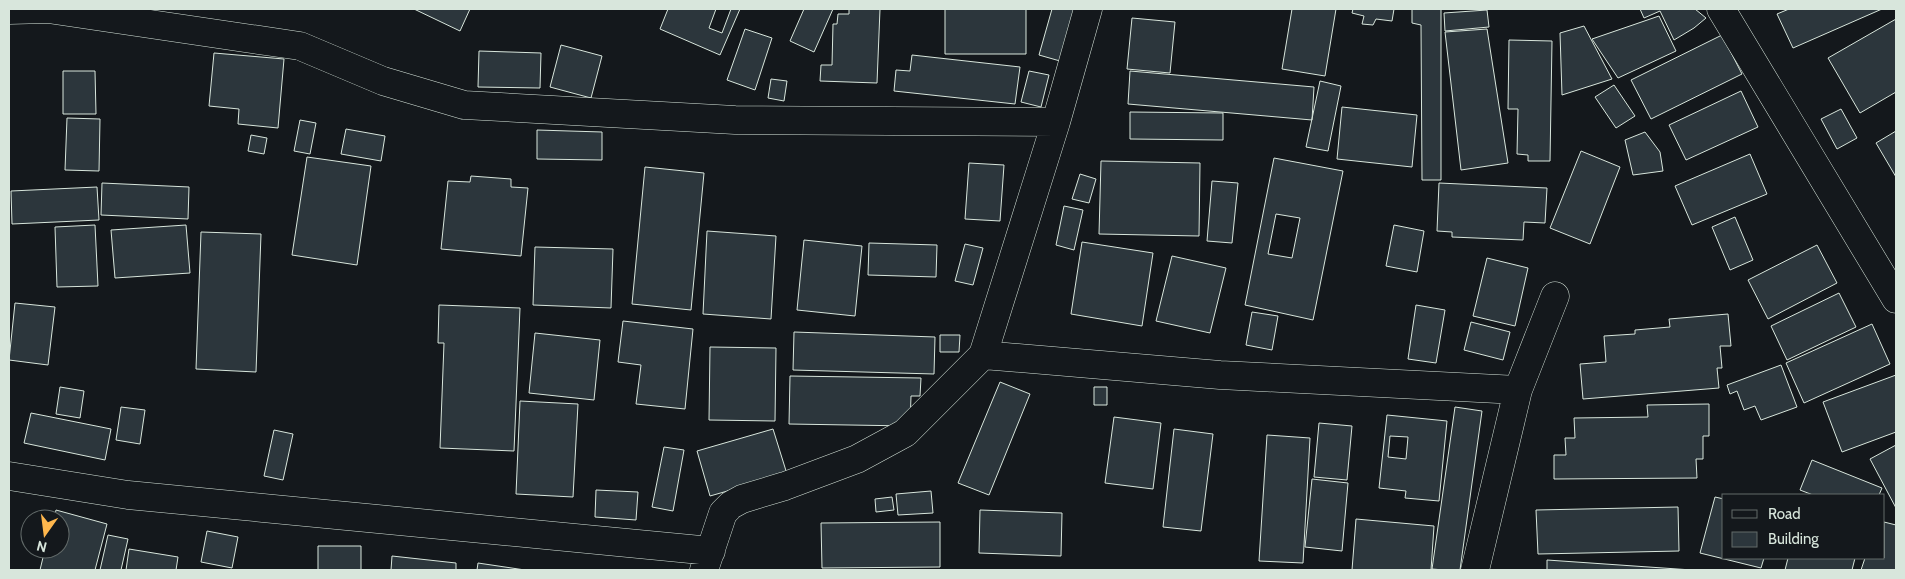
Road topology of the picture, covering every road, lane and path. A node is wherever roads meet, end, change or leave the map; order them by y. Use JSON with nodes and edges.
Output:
{"nodes":[{"id":1,"x":1088,"y":9,"type":"edge"},
{"id":2,"x":1721,"y":9,"type":"edge"},
{"id":3,"x":9,"y":10,"type":"edge"},
{"id":4,"x":1056,"y":122,"type":"junction"},
{"id":5,"x":1555,"y":296,"type":"dead end"},
{"id":6,"x":1896,"y":299,"type":"edge"},
{"id":7,"x":983,"y":356,"type":"junction"},
{"id":8,"x":1518,"y":390,"type":"junction"},
{"id":9,"x":9,"y":476,"type":"edge"},
{"id":10,"x":708,"y":560,"type":"edge"},
{"id":11,"x":1475,"y":570,"type":"edge"}],
"edges":[{"from":1,"to":4,"type":"street"},
{"from":2,"to":6,"type":"street"},
{"from":3,"to":4,"type":"street"},
{"from":4,"to":7,"type":"street"},
{"from":5,"to":8,"type":"street"},
{"from":7,"to":8,"type":"street"},
{"from":7,"to":10,"type":"street"},
{"from":8,"to":11,"type":"street"},
{"from":9,"to":10,"type":"street"}]}
